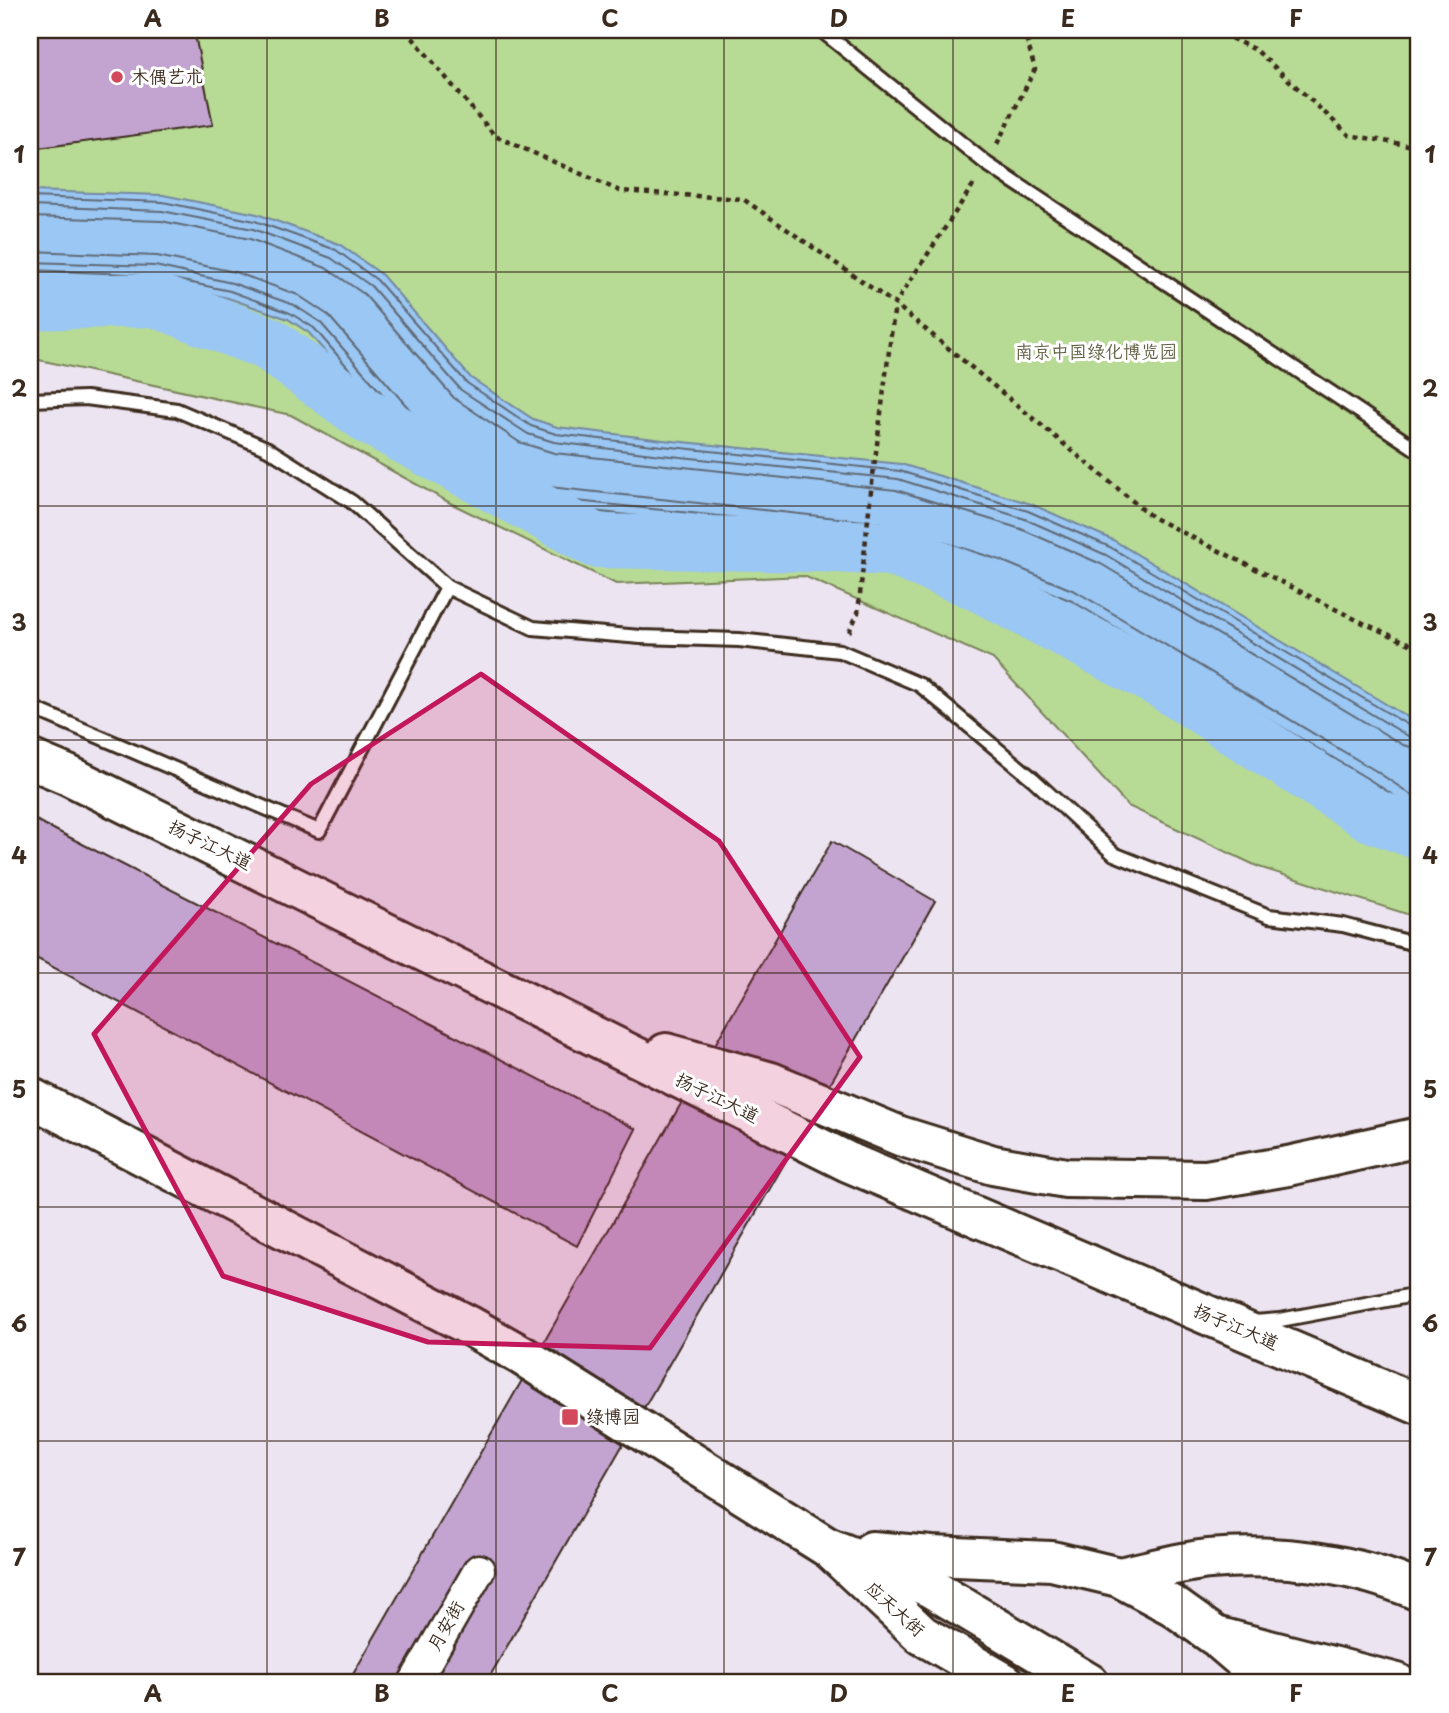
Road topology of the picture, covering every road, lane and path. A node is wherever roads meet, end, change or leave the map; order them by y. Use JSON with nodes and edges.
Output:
{"nodes":[{"id":1,"x":406,"y":30,"type":"edge"},
{"id":2,"x":821,"y":30,"type":"edge"},
{"id":3,"x":1024,"y":30,"type":"edge"},
{"id":4,"x":1213,"y":30,"type":"edge"},
{"id":5,"x":1419,"y":146,"type":"edge"},
{"id":6,"x":987,"y":164,"type":"junction"},
{"id":7,"x":895,"y":304,"type":"junction"},
{"id":8,"x":30,"y":400,"type":"edge"},
{"id":9,"x":1419,"y":452,"type":"edge"},
{"id":10,"x":447,"y":587,"type":"junction"},
{"id":11,"x":858,"y":613,"type":"dead end"},
{"id":12,"x":1419,"y":648,"type":"edge"},
{"id":13,"x":30,"y":707,"type":"edge"},
{"id":14,"x":30,"y":759,"type":"edge"},
{"id":15,"x":1419,"y":945,"type":"edge"},
{"id":16,"x":580,"y":1030,"type":"junction"},
{"id":17,"x":30,"y":1097,"type":"edge"},
{"id":18,"x":1419,"y":1137,"type":"edge"},
{"id":19,"x":1419,"y":1294,"type":"edge"},
{"id":20,"x":1227,"y":1323,"type":"junction"},
{"id":21,"x":1419,"y":1405,"type":"edge"},
{"id":22,"x":828,"y":1547,"type":"junction"},
{"id":23,"x":479,"y":1570,"type":"dead end"},
{"id":24,"x":1119,"y":1577,"type":"junction"},
{"id":25,"x":1419,"y":1591,"type":"edge"},
{"id":26,"x":1215,"y":1636,"type":"junction"},
{"id":27,"x":414,"y":1683,"type":"edge"},
{"id":28,"x":1005,"y":1683,"type":"edge"},
{"id":29,"x":1089,"y":1683,"type":"edge"},
{"id":30,"x":1270,"y":1683,"type":"edge"},
{"id":31,"x":1397,"y":1683,"type":"edge"}],
"edges":[{"from":1,"to":7,"type":"path"},
{"from":2,"to":6,"type":"lane"},
{"from":3,"to":6,"type":"path"},
{"from":4,"to":5,"type":"path"},
{"from":6,"to":7,"type":"path"},
{"from":6,"to":9,"type":"lane"},
{"from":7,"to":11,"type":"path"},
{"from":7,"to":12,"type":"path"},
{"from":8,"to":10,"type":"lane"},
{"from":10,"to":13,"type":"lane"},
{"from":10,"to":15,"type":"lane"},
{"from":14,"to":16,"type":"main road","name":"扬子江大道"},
{"from":16,"to":18,"type":"main road"},
{"from":16,"to":20,"type":"main road","name":"扬子江大道"},
{"from":17,"to":22,"type":"main road"},
{"from":19,"to":20,"type":"lane"},
{"from":20,"to":21,"type":"main road","name":"扬子江大道"},
{"from":22,"to":24,"type":"main road"},
{"from":22,"to":28,"type":"main road","name":"应天大街"},
{"from":22,"to":29,"type":"main road"},
{"from":23,"to":27,"type":"street","name":"月安街"},
{"from":24,"to":25,"type":"main road"},
{"from":24,"to":26,"type":"main road"},
{"from":26,"to":30,"type":"main road"},
{"from":26,"to":31,"type":"main road"}]}
